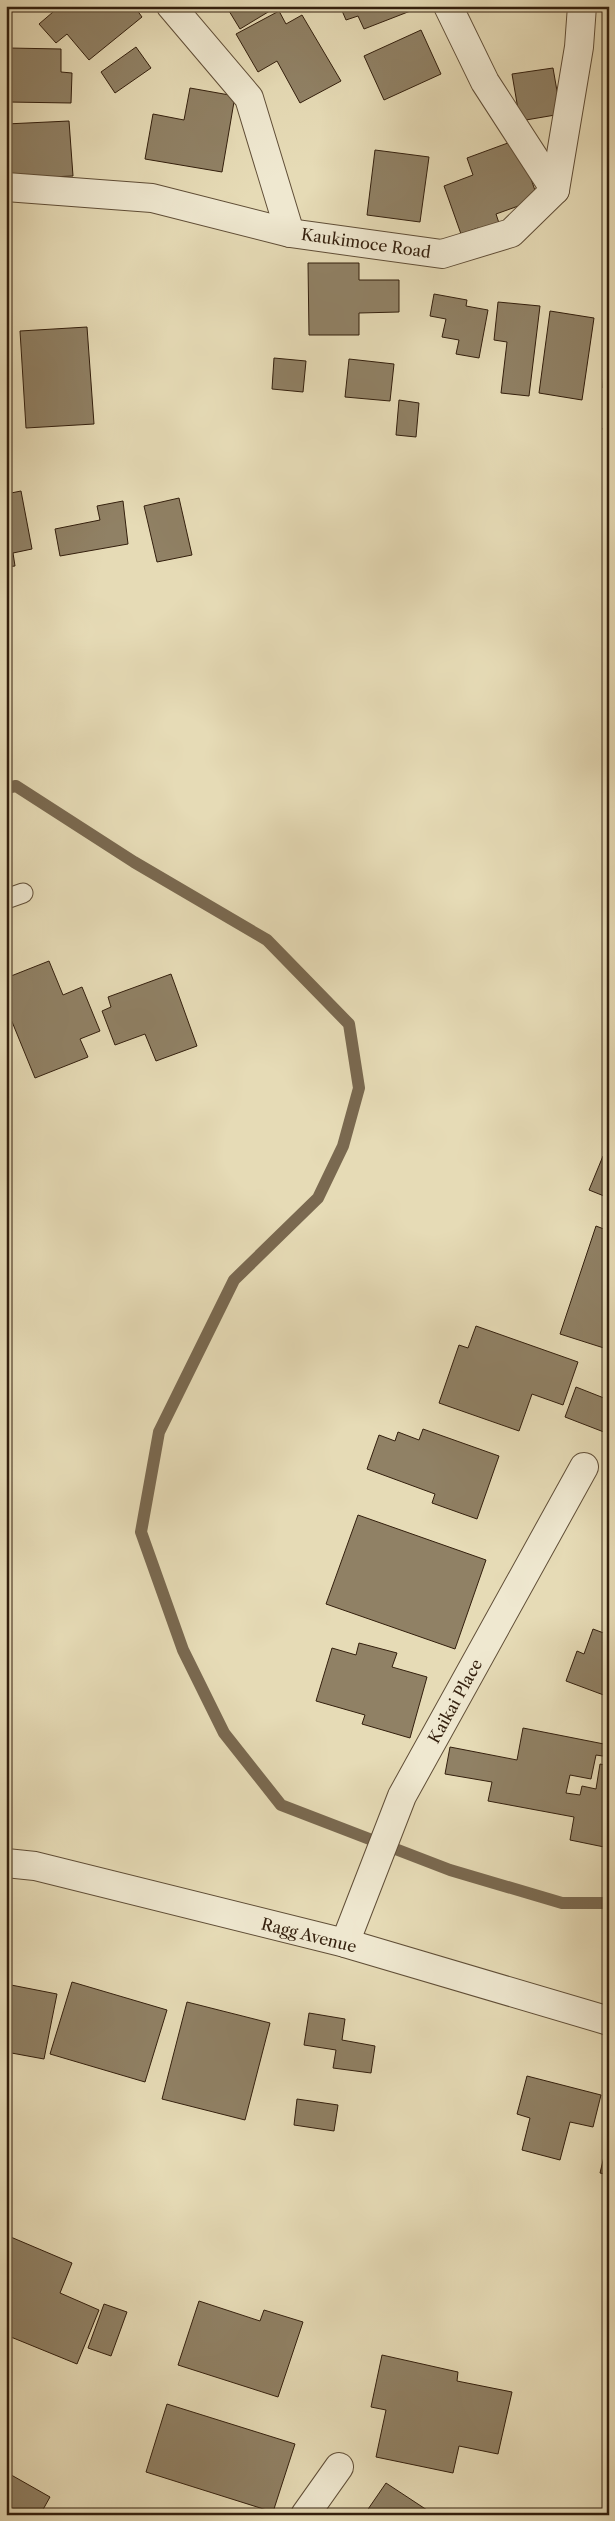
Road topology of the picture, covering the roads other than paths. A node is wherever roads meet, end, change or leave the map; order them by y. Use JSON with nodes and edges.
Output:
{"nodes":[{"id":1,"x":171,"y":6,"type":"edge"},
{"id":2,"x":448,"y":6,"type":"edge"},
{"id":3,"x":582,"y":6,"type":"edge"},
{"id":4,"x":6,"y":187,"type":"edge"},
{"id":5,"x":555,"y":190,"type":"junction"},
{"id":6,"x":290,"y":233,"type":"junction"},
{"id":7,"x":584,"y":1467,"type":"dead end"},
{"id":8,"x":6,"y":1863,"type":"edge"},
{"id":9,"x":345,"y":1943,"type":"junction"},
{"id":10,"x":609,"y":2021,"type":"edge"},
{"id":11,"x":339,"y":2467,"type":"dead end"},
{"id":12,"x":305,"y":2515,"type":"edge"}],
"edges":[{"from":1,"to":6,"type":"street"},
{"from":2,"to":5,"type":"street"},
{"from":3,"to":5,"type":"street"},
{"from":4,"to":6,"type":"street","name":"Kaukimoce Road"},
{"from":5,"to":6,"type":"street","name":"Kaukimoce Road"},
{"from":7,"to":9,"type":"street","name":"Kaikai Place"},
{"from":8,"to":9,"type":"street","name":"Ragg Avenue"},
{"from":9,"to":10,"type":"street","name":"Ragg Avenue"},
{"from":11,"to":12,"type":"street"}]}
